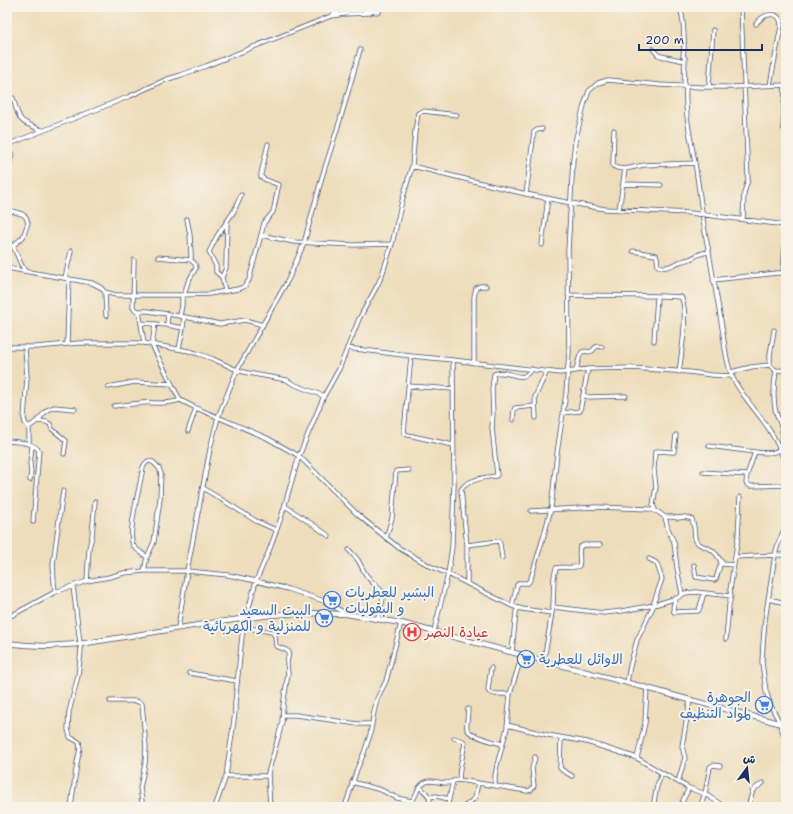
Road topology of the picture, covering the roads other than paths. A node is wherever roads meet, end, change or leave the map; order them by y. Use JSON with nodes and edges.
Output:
{"nodes":[{"id":1,"x":380,"y":7,"type":"edge"},
{"id":2,"x":678,"y":7,"type":"edge"},
{"id":3,"x":741,"y":7,"type":"edge"},
{"id":4,"x":375,"y":12,"type":"junction"},
{"id":5,"x":331,"y":16,"type":"junction"},
{"id":6,"x":756,"y":24,"type":"dead end"},
{"id":7,"x":713,"y":30,"type":"dead end"},
{"id":8,"x":653,"y":49,"type":"dead end"},
{"id":9,"x":360,"y":50,"type":"dead end"},
{"id":10,"x":685,"y":61,"type":"junction"},
{"id":11,"x":770,"y":85,"type":"junction"},
{"id":12,"x":785,"y":85,"type":"edge"},
{"id":13,"x":685,"y":87,"type":"junction"},
{"id":14,"x":709,"y":87,"type":"junction"},
{"id":15,"x":744,"y":87,"type":"junction"},
{"id":16,"x":13,"y":98,"type":"dead end"},
{"id":17,"x":457,"y":115,"type":"dead end"},
{"id":18,"x":783,"y":128,"type":"dead end"},
{"id":19,"x":542,"y":129,"type":"dead end"},
{"id":20,"x":42,"y":130,"type":"junction"},
{"id":21,"x":614,"y":130,"type":"dead end"},
{"id":22,"x":268,"y":144,"type":"dead end"},
{"id":23,"x":7,"y":145,"type":"edge"},
{"id":24,"x":12,"y":154,"type":"dead end"},
{"id":25,"x":695,"y":163,"type":"junction"},
{"id":26,"x":412,"y":166,"type":"junction"},
{"id":27,"x":625,"y":169,"type":"junction"},
{"id":28,"x":7,"y":174,"type":"edge"},
{"id":29,"x":623,"y":184,"type":"junction"},
{"id":30,"x":661,"y":185,"type":"dead end"},
{"id":31,"x":526,"y":194,"type":"junction"},
{"id":32,"x":241,"y":195,"type":"dead end"},
{"id":33,"x":548,"y":198,"type":"junction"},
{"id":34,"x":571,"y":204,"type":"junction"},
{"id":35,"x":620,"y":210,"type":"junction"},
{"id":36,"x":7,"y":214,"type":"edge"},
{"id":37,"x":702,"y":214,"type":"junction"},
{"id":38,"x":187,"y":219,"type":"dead end"},
{"id":39,"x":227,"y":220,"type":"junction"},
{"id":40,"x":743,"y":220,"type":"junction"},
{"id":41,"x":786,"y":225,"type":"edge"},
{"id":42,"x":261,"y":235,"type":"junction"},
{"id":43,"x":7,"y":243,"type":"edge"},
{"id":44,"x":304,"y":243,"type":"junction"},
{"id":45,"x":392,"y":244,"type":"junction"},
{"id":46,"x":542,"y":245,"type":"dead end"},
{"id":47,"x":13,"y":246,"type":"junction"},
{"id":48,"x":71,"y":251,"type":"dead end"},
{"id":49,"x":634,"y":252,"type":"dead end"},
{"id":50,"x":709,"y":252,"type":"junction"},
{"id":51,"x":158,"y":257,"type":"dead end"},
{"id":52,"x":134,"y":260,"type":"dead end"},
{"id":53,"x":191,"y":260,"type":"junction"},
{"id":54,"x":7,"y":268,"type":"edge"},
{"id":55,"x":25,"y":271,"type":"junction"},
{"id":56,"x":784,"y":273,"type":"edge"},
{"id":57,"x":222,"y":277,"type":"junction"},
{"id":58,"x":67,"y":279,"type":"junction"},
{"id":59,"x":713,"y":280,"type":"junction"},
{"id":60,"x":486,"y":286,"type":"dead end"},
{"id":61,"x":225,"y":291,"type":"junction"},
{"id":62,"x":105,"y":292,"type":"junction"},
{"id":63,"x":133,"y":295,"type":"junction"},
{"id":64,"x":183,"y":295,"type":"junction"},
{"id":65,"x":568,"y":295,"type":"junction"},
{"id":66,"x":657,"y":296,"type":"junction"},
{"id":67,"x":139,"y":311,"type":"junction"},
{"id":68,"x":168,"y":314,"type":"junction"},
{"id":69,"x":106,"y":316,"type":"dead end"},
{"id":70,"x":182,"y":316,"type":"junction"},
{"id":71,"x":141,"y":323,"type":"junction"},
{"id":72,"x":155,"y":324,"type":"junction"},
{"id":73,"x":263,"y":324,"type":"junction"},
{"id":74,"x":167,"y":325,"type":"junction"},
{"id":75,"x":183,"y":328,"type":"junction"},
{"id":76,"x":774,"y":330,"type":"dead end"},
{"id":77,"x":654,"y":341,"type":"dead end"},
{"id":78,"x":67,"y":344,"type":"junction"},
{"id":79,"x":144,"y":344,"type":"junction"},
{"id":80,"x":152,"y":345,"type":"junction"},
{"id":81,"x":7,"y":347,"type":"edge"},
{"id":82,"x":602,"y":347,"type":"dead end"},
{"id":83,"x":25,"y":348,"type":"junction"},
{"id":84,"x":347,"y":348,"type":"junction"},
{"id":85,"x":179,"y":350,"type":"junction"},
{"id":86,"x":411,"y":356,"type":"junction"},
{"id":87,"x":453,"y":360,"type":"junction"},
{"id":88,"x":474,"y":363,"type":"junction"},
{"id":89,"x":770,"y":365,"type":"junction"},
{"id":90,"x":532,"y":369,"type":"junction"},
{"id":91,"x":588,"y":369,"type":"junction"},
{"id":92,"x":237,"y":370,"type":"junction"},
{"id":93,"x":776,"y":370,"type":"junction"},
{"id":94,"x":786,"y":370,"type":"edge"},
{"id":95,"x":547,"y":371,"type":"junction"},
{"id":96,"x":576,"y":371,"type":"junction"},
{"id":97,"x":568,"y":372,"type":"junction"},
{"id":98,"x":679,"y":372,"type":"junction"},
{"id":99,"x":731,"y":374,"type":"junction"},
{"id":100,"x":172,"y":384,"type":"junction"},
{"id":101,"x":408,"y":386,"type":"junction"},
{"id":102,"x":108,"y":387,"type":"dead end"},
{"id":103,"x":453,"y":389,"type":"junction"},
{"id":104,"x":584,"y":395,"type":"junction"},
{"id":105,"x":324,"y":396,"type":"junction"},
{"id":106,"x":626,"y":396,"type":"dead end"},
{"id":107,"x":180,"y":400,"type":"junction"},
{"id":108,"x":114,"y":406,"type":"dead end"},
{"id":109,"x":535,"y":406,"type":"junction"},
{"id":110,"x":196,"y":408,"type":"junction"},
{"id":111,"x":75,"y":409,"type":"dead end"},
{"id":112,"x":562,"y":413,"type":"junction"},
{"id":113,"x":218,"y":417,"type":"junction"},
{"id":114,"x":536,"y":418,"type":"dead end"},
{"id":115,"x":513,"y":420,"type":"dead end"},
{"id":116,"x":37,"y":421,"type":"junction"},
{"id":117,"x":29,"y":427,"type":"junction"},
{"id":118,"x":188,"y":431,"type":"dead end"},
{"id":119,"x":676,"y":435,"type":"dead end"},
{"id":120,"x":7,"y":441,"type":"edge"},
{"id":121,"x":784,"y":441,"type":"edge"},
{"id":122,"x":30,"y":445,"type":"junction"},
{"id":123,"x":453,"y":445,"type":"junction"},
{"id":124,"x":710,"y":446,"type":"dead end"},
{"id":125,"x":780,"y":450,"type":"junction"},
{"id":126,"x":755,"y":452,"type":"junction"},
{"id":127,"x":64,"y":454,"type":"dead end"},
{"id":128,"x":299,"y":456,"type":"junction"},
{"id":129,"x":786,"y":468,"type":"edge"},
{"id":130,"x":409,"y":470,"type":"dead end"},
{"id":131,"x":703,"y":472,"type":"dead end"},
{"id":132,"x":747,"y":475,"type":"junction"},
{"id":133,"x":30,"y":480,"type":"dead end"},
{"id":134,"x":786,"y":485,"type":"edge"},
{"id":135,"x":203,"y":488,"type":"junction"},
{"id":136,"x":63,"y":491,"type":"dead end"},
{"id":137,"x":740,"y":497,"type":"dead end"},
{"id":138,"x":95,"y":501,"type":"dead end"},
{"id":139,"x":285,"y":506,"type":"junction"},
{"id":140,"x":551,"y":509,"type":"junction"},
{"id":141,"x":655,"y":510,"type":"junction"},
{"id":142,"x":531,"y":511,"type":"dead end"},
{"id":143,"x":665,"y":518,"type":"junction"},
{"id":144,"x":34,"y":522,"type":"dead end"},
{"id":145,"x":786,"y":525,"type":"edge"},
{"id":146,"x":276,"y":530,"type":"junction"},
{"id":147,"x":329,"y":536,"type":"dead end"},
{"id":148,"x":386,"y":538,"type":"junction"},
{"id":149,"x":467,"y":545,"type":"junction"},
{"id":150,"x":600,"y":545,"type":"dead end"},
{"id":151,"x":349,"y":550,"type":"dead end"},
{"id":152,"x":775,"y":555,"type":"junction"},
{"id":153,"x":786,"y":555,"type":"edge"},
{"id":154,"x":147,"y":557,"type":"junction"},
{"id":155,"x":735,"y":557,"type":"junction"},
{"id":156,"x":502,"y":558,"type":"dead end"},
{"id":157,"x":649,"y":560,"type":"dead end"},
{"id":158,"x":721,"y":562,"type":"junction"},
{"id":159,"x":694,"y":565,"type":"dead end"},
{"id":160,"x":734,"y":565,"type":"junction"},
{"id":161,"x":144,"y":571,"type":"junction"},
{"id":162,"x":187,"y":571,"type":"junction"},
{"id":163,"x":448,"y":574,"type":"junction"},
{"id":164,"x":87,"y":581,"type":"junction"},
{"id":165,"x":256,"y":581,"type":"junction"},
{"id":166,"x":467,"y":583,"type":"junction"},
{"id":167,"x":73,"y":586,"type":"junction"},
{"id":168,"x":55,"y":592,"type":"junction"},
{"id":169,"x":704,"y":593,"type":"junction"},
{"id":170,"x":682,"y":594,"type":"junction"},
{"id":171,"x":731,"y":596,"type":"junction"},
{"id":172,"x":677,"y":598,"type":"junction"},
{"id":173,"x":768,"y":599,"type":"junction"},
{"id":174,"x":786,"y":603,"type":"edge"},
{"id":175,"x":654,"y":605,"type":"junction"},
{"id":176,"x":512,"y":606,"type":"junction"},
{"id":177,"x":553,"y":607,"type":"junction"},
{"id":178,"x":518,"y":608,"type":"junction"},
{"id":179,"x":552,"y":613,"type":"junction"},
{"id":180,"x":346,"y":614,"type":"junction"},
{"id":181,"x":7,"y":618,"type":"edge"},
{"id":182,"x":244,"y":618,"type":"junction"},
{"id":183,"x":378,"y":619,"type":"junction"},
{"id":184,"x":400,"y":623,"type":"junction"},
{"id":185,"x":243,"y":627,"type":"junction"},
{"id":186,"x":178,"y":628,"type":"junction"},
{"id":187,"x":434,"y":631,"type":"junction"},
{"id":188,"x":726,"y":639,"type":"dead end"},
{"id":189,"x":7,"y":643,"type":"edge"},
{"id":190,"x":80,"y":644,"type":"junction"},
{"id":191,"x":512,"y":652,"type":"junction"},
{"id":192,"x":522,"y":655,"type":"junction"},
{"id":193,"x":544,"y":660,"type":"junction"},
{"id":194,"x":491,"y":668,"type":"dead end"},
{"id":195,"x":189,"y":673,"type":"dead end"},
{"id":196,"x":237,"y":681,"type":"junction"},
{"id":197,"x":627,"y":682,"type":"junction"},
{"id":198,"x":647,"y":688,"type":"junction"},
{"id":199,"x":510,"y":694,"type":"junction"},
{"id":200,"x":690,"y":700,"type":"junction"},
{"id":201,"x":110,"y":701,"type":"dead end"},
{"id":202,"x":468,"y":709,"type":"dead end"},
{"id":203,"x":283,"y":715,"type":"junction"},
{"id":204,"x":780,"y":723,"type":"junction"},
{"id":205,"x":372,"y":724,"type":"junction"},
{"id":206,"x":786,"y":725,"type":"edge"},
{"id":207,"x":507,"y":726,"type":"junction"},
{"id":208,"x":454,"y":738,"type":"dead end"},
{"id":209,"x":561,"y":738,"type":"junction"},
{"id":210,"x":786,"y":740,"type":"edge"},
{"id":211,"x":502,"y":744,"type":"junction"},
{"id":212,"x":535,"y":757,"type":"dead end"},
{"id":213,"x":637,"y":758,"type":"junction"},
{"id":214,"x":720,"y":766,"type":"dead end"},
{"id":215,"x":662,"y":774,"type":"junction"},
{"id":216,"x":226,"y":776,"type":"junction"},
{"id":217,"x":267,"y":776,"type":"junction"},
{"id":218,"x":572,"y":776,"type":"dead end"},
{"id":219,"x":454,"y":780,"type":"junction"},
{"id":220,"x":458,"y":780,"type":"junction"},
{"id":221,"x":352,"y":782,"type":"junction"},
{"id":222,"x":678,"y":782,"type":"junction"},
{"id":223,"x":478,"y":783,"type":"junction"},
{"id":224,"x":763,"y":783,"type":"dead end"},
{"id":225,"x":495,"y":786,"type":"junction"},
{"id":226,"x":420,"y":787,"type":"junction"},
{"id":227,"x":689,"y":788,"type":"junction"},
{"id":228,"x":705,"y":794,"type":"junction"},
{"id":229,"x":430,"y":797,"type":"junction"},
{"id":230,"x":449,"y":799,"type":"junction"},
{"id":231,"x":411,"y":801,"type":"junction"},
{"id":232,"x":786,"y":803,"type":"edge"},
{"id":233,"x":722,"y":806,"type":"edge"},
{"id":234,"x":71,"y":807,"type":"edge"},
{"id":235,"x":141,"y":807,"type":"edge"},
{"id":236,"x":215,"y":807,"type":"edge"},
{"id":237,"x":270,"y":807,"type":"edge"},
{"id":238,"x":345,"y":807,"type":"edge"},
{"id":239,"x":410,"y":807,"type":"edge"},
{"id":240,"x":429,"y":807,"type":"edge"},
{"id":241,"x":449,"y":807,"type":"edge"},
{"id":242,"x":464,"y":807,"type":"edge"},
{"id":243,"x":653,"y":807,"type":"edge"},
{"id":244,"x":681,"y":807,"type":"edge"},
{"id":245,"x":700,"y":807,"type":"edge"},
{"id":246,"x":728,"y":807,"type":"edge"},
{"id":247,"x":748,"y":807,"type":"edge"},
{"id":248,"x":782,"y":807,"type":"edge"}],
"edges":[{"from":1,"to":4,"type":"street"},
{"from":2,"to":10,"type":"street"},
{"from":3,"to":15,"type":"street"},
{"from":4,"to":5,"type":"street"},
{"from":4,"to":5,"type":"street"},
{"from":5,"to":20,"type":"street"},
{"from":6,"to":11,"type":"street"},
{"from":7,"to":14,"type":"street"},
{"from":8,"to":10,"type":"street"},
{"from":9,"to":44,"type":"street"},
{"from":10,"to":13,"type":"street"},
{"from":11,"to":12,"type":"street"},
{"from":11,"to":15,"type":"street"},
{"from":12,"to":18,"type":"street"},
{"from":13,"to":14,"type":"street"},
{"from":13,"to":25,"type":"street"},
{"from":13,"to":34,"type":"street"},
{"from":14,"to":15,"type":"street"},
{"from":15,"to":40,"type":"street"},
{"from":16,"to":20,"type":"street"},
{"from":17,"to":26,"type":"street"},
{"from":19,"to":31,"type":"street"},
{"from":20,"to":23,"type":"street"},
{"from":21,"to":27,"type":"street"},
{"from":22,"to":42,"type":"street"},
{"from":24,"to":28,"type":"street"},
{"from":25,"to":27,"type":"street"},
{"from":25,"to":37,"type":"street"},
{"from":26,"to":31,"type":"street"},
{"from":26,"to":45,"type":"street"},
{"from":27,"to":29,"type":"street"},
{"from":29,"to":30,"type":"street"},
{"from":29,"to":35,"type":"street"},
{"from":31,"to":33,"type":"street"},
{"from":32,"to":39,"type":"street"},
{"from":33,"to":34,"type":"street"},
{"from":33,"to":46,"type":"street"},
{"from":34,"to":35,"type":"street"},
{"from":34,"to":65,"type":"street"},
{"from":35,"to":37,"type":"street"},
{"from":36,"to":47,"type":"street"},
{"from":37,"to":40,"type":"street"},
{"from":37,"to":50,"type":"street"},
{"from":38,"to":53,"type":"street"},
{"from":39,"to":57,"type":"street"},
{"from":39,"to":57,"type":"street"},
{"from":40,"to":41,"type":"street"},
{"from":41,"to":56,"type":"street"},
{"from":42,"to":44,"type":"street"},
{"from":42,"to":61,"type":"street"},
{"from":43,"to":47,"type":"street"},
{"from":44,"to":45,"type":"street"},
{"from":44,"to":73,"type":"street"},
{"from":45,"to":84,"type":"street"},
{"from":47,"to":55,"type":"street"},
{"from":48,"to":58,"type":"street"},
{"from":49,"to":50,"type":"street"},
{"from":50,"to":59,"type":"street"},
{"from":51,"to":53,"type":"street"},
{"from":52,"to":63,"type":"street"},
{"from":53,"to":64,"type":"street"},
{"from":54,"to":55,"type":"street"},
{"from":55,"to":58,"type":"street"},
{"from":56,"to":59,"type":"street"},
{"from":57,"to":61,"type":"street"},
{"from":58,"to":62,"type":"street"},
{"from":58,"to":78,"type":"street"},
{"from":59,"to":99,"type":"street"},
{"from":60,"to":88,"type":"street"},
{"from":61,"to":64,"type":"street"},
{"from":62,"to":63,"type":"street"},
{"from":62,"to":69,"type":"street"},
{"from":63,"to":64,"type":"street"},
{"from":63,"to":67,"type":"street"},
{"from":64,"to":70,"type":"street"},
{"from":65,"to":66,"type":"street"},
{"from":65,"to":97,"type":"street"},
{"from":66,"to":77,"type":"street"},
{"from":66,"to":98,"type":"street"},
{"from":67,"to":68,"type":"street"},
{"from":67,"to":71,"type":"street"},
{"from":68,"to":70,"type":"street"},
{"from":68,"to":74,"type":"street"},
{"from":70,"to":73,"type":"street"},
{"from":70,"to":75,"type":"street"},
{"from":71,"to":72,"type":"street"},
{"from":71,"to":79,"type":"street"},
{"from":72,"to":74,"type":"street"},
{"from":72,"to":80,"type":"street"},
{"from":73,"to":92,"type":"street"},
{"from":74,"to":75,"type":"street"},
{"from":75,"to":85,"type":"street"},
{"from":76,"to":89,"type":"street"},
{"from":78,"to":79,"type":"street"},
{"from":78,"to":83,"type":"street"},
{"from":79,"to":80,"type":"street"},
{"from":80,"to":85,"type":"street"},
{"from":80,"to":100,"type":"street"},
{"from":81,"to":83,"type":"street"},
{"from":82,"to":96,"type":"street"},
{"from":83,"to":117,"type":"street"},
{"from":84,"to":86,"type":"street"},
{"from":84,"to":105,"type":"street"},
{"from":85,"to":92,"type":"street"},
{"from":86,"to":87,"type":"street"},
{"from":86,"to":101,"type":"street"},
{"from":87,"to":88,"type":"street"},
{"from":87,"to":103,"type":"street"},
{"from":88,"to":90,"type":"street"},
{"from":89,"to":93,"type":"street"},
{"from":89,"to":99,"type":"street"},
{"from":90,"to":95,"type":"street"},
{"from":90,"to":149,"type":"street"},
{"from":91,"to":96,"type":"street"},
{"from":91,"to":98,"type":"street"},
{"from":91,"to":104,"type":"street"},
{"from":92,"to":105,"type":"street"},
{"from":92,"to":113,"type":"street"},
{"from":93,"to":94,"type":"street"},
{"from":93,"to":121,"type":"street"},
{"from":95,"to":97,"type":"street"},
{"from":95,"to":109,"type":"street"},
{"from":96,"to":97,"type":"street"},
{"from":97,"to":112,"type":"street"},
{"from":98,"to":99,"type":"street"},
{"from":99,"to":125,"type":"street"},
{"from":100,"to":102,"type":"street"},
{"from":100,"to":107,"type":"street"},
{"from":101,"to":103,"type":"street"},
{"from":101,"to":123,"type":"street"},
{"from":103,"to":123,"type":"street"},
{"from":104,"to":106,"type":"street"},
{"from":104,"to":112,"type":"street"},
{"from":105,"to":128,"type":"street"},
{"from":107,"to":108,"type":"street"},
{"from":107,"to":110,"type":"street"},
{"from":109,"to":114,"type":"street"},
{"from":109,"to":115,"type":"street"},
{"from":110,"to":113,"type":"street"},
{"from":110,"to":118,"type":"street"},
{"from":111,"to":116,"type":"street"},
{"from":112,"to":140,"type":"street"},
{"from":113,"to":128,"type":"street"},
{"from":113,"to":135,"type":"street"},
{"from":116,"to":117,"type":"street"},
{"from":116,"to":127,"type":"street"},
{"from":117,"to":122,"type":"street"},
{"from":119,"to":141,"type":"street"},
{"from":120,"to":122,"type":"street"},
{"from":121,"to":125,"type":"street"},
{"from":122,"to":133,"type":"street"},
{"from":122,"to":144,"type":"street"},
{"from":123,"to":163,"type":"street"},
{"from":124,"to":126,"type":"street"},
{"from":125,"to":126,"type":"street"},
{"from":125,"to":129,"type":"street"},
{"from":126,"to":132,"type":"street"},
{"from":128,"to":139,"type":"street"},
{"from":128,"to":148,"type":"street"},
{"from":130,"to":148,"type":"street"},
{"from":131,"to":132,"type":"street"},
{"from":132,"to":134,"type":"street"},
{"from":135,"to":146,"type":"street"},
{"from":135,"to":162,"type":"street"},
{"from":136,"to":168,"type":"street"},
{"from":137,"to":155,"type":"street"},
{"from":138,"to":164,"type":"street"},
{"from":139,"to":146,"type":"street"},
{"from":139,"to":147,"type":"street"},
{"from":140,"to":141,"type":"street"},
{"from":140,"to":142,"type":"street"},
{"from":140,"to":176,"type":"street"},
{"from":141,"to":143,"type":"street"},
{"from":143,"to":158,"type":"street"},
{"from":143,"to":170,"type":"street"},
{"from":145,"to":152,"type":"street"},
{"from":146,"to":165,"type":"street"},
{"from":148,"to":163,"type":"street"},
{"from":149,"to":156,"type":"street"},
{"from":149,"to":166,"type":"street"},
{"from":150,"to":177,"type":"street"},
{"from":151,"to":183,"type":"street"},
{"from":152,"to":153,"type":"street"},
{"from":152,"to":155,"type":"street"},
{"from":152,"to":173,"type":"street"},
{"from":154,"to":154,"type":"street"},
{"from":154,"to":161,"type":"street"},
{"from":155,"to":160,"type":"street"},
{"from":157,"to":175,"type":"street"},
{"from":158,"to":159,"type":"street"},
{"from":158,"to":160,"type":"street"},
{"from":160,"to":171,"type":"street"},
{"from":161,"to":162,"type":"street"},
{"from":161,"to":164,"type":"street"},
{"from":162,"to":165,"type":"street"},
{"from":162,"to":186,"type":"street"},
{"from":163,"to":166,"type":"street"},
{"from":163,"to":187,"type":"street"},
{"from":164,"to":167,"type":"street"},
{"from":165,"to":180,"type":"street"},
{"from":165,"to":182,"type":"street"},
{"from":166,"to":176,"type":"street"},
{"from":167,"to":168,"type":"street"},
{"from":167,"to":190,"type":"street"},
{"from":168,"to":181,"type":"street"},
{"from":169,"to":170,"type":"street"},
{"from":169,"to":171,"type":"street"},
{"from":169,"to":172,"type":"street"},
{"from":170,"to":172,"type":"street"},
{"from":171,"to":188,"type":"street"},
{"from":172,"to":175,"type":"street"},
{"from":173,"to":174,"type":"street"},
{"from":173,"to":204,"type":"street"},
{"from":175,"to":177,"type":"street"},
{"from":175,"to":197,"type":"street"},
{"from":176,"to":178,"type":"street"},
{"from":177,"to":179,"type":"street"},
{"from":178,"to":179,"type":"street"},
{"from":178,"to":191,"type":"street"},
{"from":179,"to":193,"type":"street"},
{"from":180,"to":182,"type":"street"},
{"from":180,"to":183,"type":"street"},
{"from":182,"to":185,"type":"street"},
{"from":182,"to":186,"type":"street"},
{"from":183,"to":184,"type":"street"},
{"from":184,"to":187,"type":"street"},
{"from":184,"to":205,"type":"street"},
{"from":185,"to":196,"type":"street"},
{"from":185,"to":203,"type":"street"},
{"from":186,"to":190,"type":"street"},
{"from":187,"to":191,"type":"street"},
{"from":189,"to":190,"type":"street"},
{"from":190,"to":234,"type":"street"},
{"from":191,"to":192,"type":"street"},
{"from":192,"to":193,"type":"street"},
{"from":192,"to":199,"type":"street"},
{"from":193,"to":197,"type":"street"},
{"from":194,"to":199,"type":"street"},
{"from":195,"to":196,"type":"street"},
{"from":196,"to":216,"type":"street"},
{"from":197,"to":198,"type":"street"},
{"from":198,"to":200,"type":"street"},
{"from":198,"to":213,"type":"street"},
{"from":199,"to":207,"type":"street"},
{"from":200,"to":204,"type":"street"},
{"from":200,"to":222,"type":"street"},
{"from":201,"to":235,"type":"street"},
{"from":202,"to":211,"type":"street"},
{"from":203,"to":205,"type":"street"},
{"from":203,"to":217,"type":"street"},
{"from":204,"to":206,"type":"street"},
{"from":204,"to":210,"type":"street"},
{"from":205,"to":221,"type":"street"},
{"from":207,"to":209,"type":"street"},
{"from":207,"to":211,"type":"street"},
{"from":208,"to":220,"type":"street"},
{"from":209,"to":213,"type":"street"},
{"from":209,"to":218,"type":"street"},
{"from":211,"to":225,"type":"street"},
{"from":212,"to":225,"type":"street"},
{"from":213,"to":215,"type":"street"},
{"from":214,"to":228,"type":"street"},
{"from":215,"to":222,"type":"street"},
{"from":215,"to":243,"type":"street"},
{"from":216,"to":217,"type":"street"},
{"from":216,"to":236,"type":"street"},
{"from":217,"to":237,"type":"street"},
{"from":219,"to":220,"type":"street"},
{"from":219,"to":226,"type":"street"},
{"from":219,"to":230,"type":"street"},
{"from":220,"to":223,"type":"street"},
{"from":221,"to":231,"type":"street"},
{"from":221,"to":238,"type":"street"},
{"from":222,"to":227,"type":"street"},
{"from":223,"to":225,"type":"street"},
{"from":223,"to":242,"type":"street"},
{"from":224,"to":247,"type":"street"},
{"from":226,"to":229,"type":"street"},
{"from":226,"to":231,"type":"street"},
{"from":227,"to":228,"type":"street"},
{"from":227,"to":244,"type":"street"},
{"from":228,"to":233,"type":"street"},
{"from":228,"to":245,"type":"street"},
{"from":229,"to":230,"type":"street"},
{"from":229,"to":240,"type":"street"},
{"from":230,"to":241,"type":"street"},
{"from":231,"to":239,"type":"street"},
{"from":232,"to":248,"type":"street"},
{"from":233,"to":246,"type":"street"}]}
